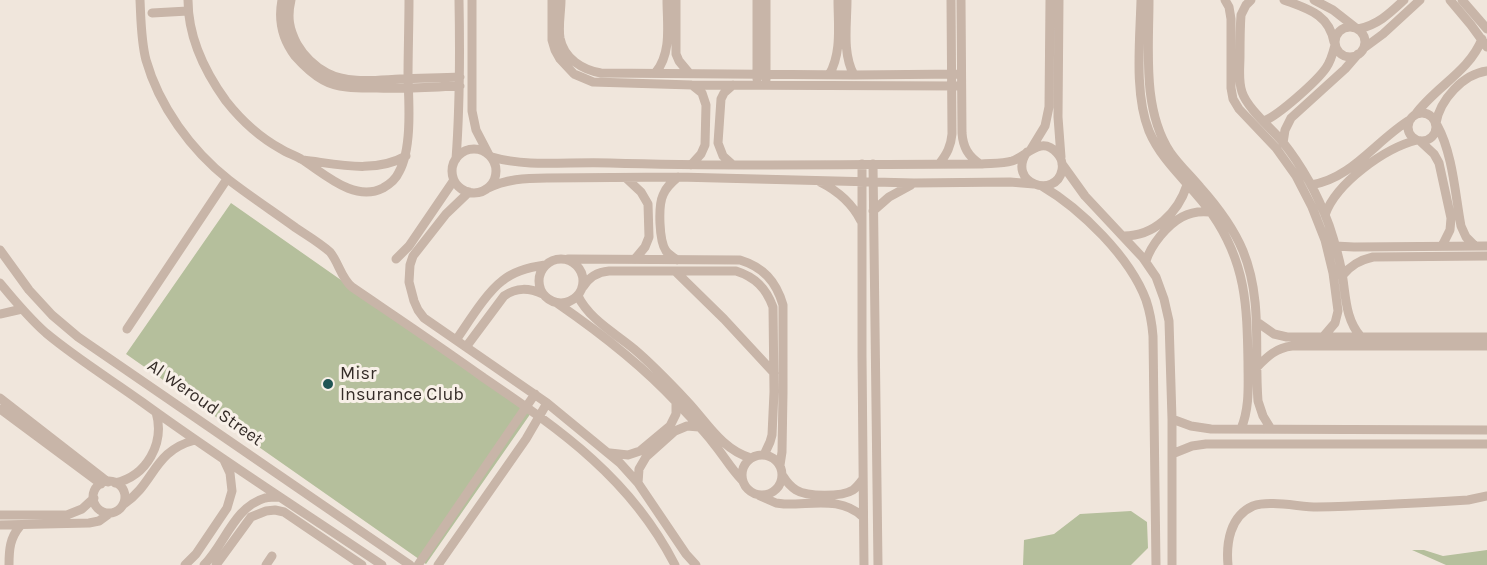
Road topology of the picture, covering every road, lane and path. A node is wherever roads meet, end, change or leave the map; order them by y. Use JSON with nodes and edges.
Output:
{"nodes":[{"id":1,"x":140,"y":0,"type":"edge"},
{"id":2,"x":188,"y":0,"type":"edge"},
{"id":3,"x":282,"y":0,"type":"edge"},
{"id":4,"x":291,"y":0,"type":"edge"},
{"id":5,"x":409,"y":0,"type":"edge"},
{"id":6,"x":459,"y":0,"type":"edge"},
{"id":7,"x":472,"y":0,"type":"edge"},
{"id":8,"x":552,"y":0,"type":"edge"},
{"id":9,"x":561,"y":0,"type":"edge"},
{"id":10,"x":667,"y":0,"type":"edge"},
{"id":11,"x":676,"y":0,"type":"edge"},
{"id":12,"x":757,"y":0,"type":"edge"},
{"id":13,"x":766,"y":0,"type":"edge"},
{"id":14,"x":838,"y":0,"type":"edge"},
{"id":15,"x":847,"y":0,"type":"edge"},
{"id":16,"x":942,"y":0,"type":"edge"},
{"id":17,"x":961,"y":0,"type":"edge"},
{"id":18,"x":1050,"y":0,"type":"edge"},
{"id":19,"x":1059,"y":0,"type":"edge"},
{"id":20,"x":1141,"y":0,"type":"edge"},
{"id":21,"x":1149,"y":0,"type":"edge"},
{"id":22,"x":1225,"y":0,"type":"edge"},
{"id":23,"x":1251,"y":0,"type":"edge"},
{"id":24,"x":1284,"y":0,"type":"edge"},
{"id":25,"x":1314,"y":0,"type":"edge"},
{"id":26,"x":1404,"y":0,"type":"edge"},
{"id":27,"x":1420,"y":0,"type":"edge"},
{"id":28,"x":1450,"y":0,"type":"edge"},
{"id":29,"x":1462,"y":0,"type":"edge"},
{"id":30,"x":951,"y":3,"type":"edge"},
{"id":31,"x":188,"y":11,"type":"junction"},
{"id":32,"x":152,"y":13,"type":"dead end"},
{"id":33,"x":1357,"y":28,"type":"junction"},
{"id":34,"x":1487,"y":29,"type":"edge"},
{"id":35,"x":1484,"y":43,"type":"edge"},
{"id":36,"x":1335,"y":44,"type":"junction"},
{"id":37,"x":1361,"y":51,"type":"junction"},
{"id":38,"x":1487,"y":71,"type":"edge"},
{"id":39,"x":656,"y":72,"type":"junction"},
{"id":40,"x":689,"y":73,"type":"junction"},
{"id":41,"x":761,"y":74,"type":"junction"},
{"id":42,"x":956,"y":74,"type":"junction"},
{"id":43,"x":829,"y":75,"type":"junction"},
{"id":44,"x":854,"y":75,"type":"junction"},
{"id":45,"x":460,"y":81,"type":"junction"},
{"id":46,"x":409,"y":84,"type":"junction"},
{"id":47,"x":692,"y":85,"type":"junction"},
{"id":48,"x":733,"y":85,"type":"junction"},
{"id":49,"x":761,"y":85,"type":"junction"},
{"id":50,"x":956,"y":86,"type":"junction"},
{"id":51,"x":1413,"y":117,"type":"junction"},
{"id":52,"x":1264,"y":121,"type":"junction"},
{"id":53,"x":1436,"y":124,"type":"junction"},
{"id":54,"x":1419,"y":141,"type":"junction"},
{"id":55,"x":1283,"y":143,"type":"junction"},
{"id":56,"x":1029,"y":150,"type":"junction"},
{"id":57,"x":490,"y":155,"type":"junction"},
{"id":58,"x":406,"y":156,"type":"junction"},
{"id":59,"x":301,"y":159,"type":"junction"},
{"id":60,"x":456,"y":159,"type":"junction"},
{"id":61,"x":1062,"y":162,"type":"junction"},
{"id":62,"x":868,"y":164,"type":"junction"},
{"id":63,"x":939,"y":164,"type":"junction"},
{"id":64,"x":980,"y":164,"type":"junction"},
{"id":65,"x":338,"y":165,"type":"junction"},
{"id":66,"x":691,"y":165,"type":"junction"},
{"id":67,"x":733,"y":165,"type":"junction"},
{"id":68,"x":382,"y":166,"type":"junction"},
{"id":69,"x":678,"y":177,"type":"junction"},
{"id":70,"x":227,"y":178,"type":"junction"},
{"id":71,"x":626,"y":178,"type":"junction"},
{"id":72,"x":332,"y":179,"type":"junction"},
{"id":73,"x":454,"y":180,"type":"junction"},
{"id":74,"x":818,"y":181,"type":"junction"},
{"id":75,"x":863,"y":182,"type":"junction"},
{"id":76,"x":873,"y":182,"type":"junction"},
{"id":77,"x":914,"y":183,"type":"junction"},
{"id":78,"x":390,"y":184,"type":"junction"},
{"id":79,"x":1038,"y":185,"type":"junction"},
{"id":80,"x":1187,"y":185,"type":"junction"},
{"id":81,"x":1311,"y":185,"type":"junction"},
{"id":82,"x":486,"y":189,"type":"junction"},
{"id":83,"x":469,"y":192,"type":"junction"},
{"id":84,"x":873,"y":211,"type":"junction"},
{"id":85,"x":1210,"y":212,"type":"junction"},
{"id":86,"x":1325,"y":215,"type":"junction"},
{"id":87,"x":863,"y":224,"type":"junction"},
{"id":88,"x":1124,"y":236,"type":"junction"},
{"id":89,"x":1335,"y":246,"type":"junction"},
{"id":90,"x":1442,"y":246,"type":"junction"},
{"id":91,"x":1475,"y":246,"type":"junction"},
{"id":92,"x":1487,"y":246,"type":"edge"},
{"id":93,"x":0,"y":250,"type":"edge"},
{"id":94,"x":1487,"y":256,"type":"edge"},
{"id":95,"x":396,"y":259,"type":"dead end"},
{"id":96,"x":635,"y":259,"type":"junction"},
{"id":97,"x":568,"y":260,"type":"junction"},
{"id":98,"x":677,"y":260,"type":"junction"},
{"id":99,"x":1146,"y":261,"type":"junction"},
{"id":100,"x":545,"y":265,"type":"junction"},
{"id":101,"x":675,"y":271,"type":"junction"},
{"id":102,"x":1342,"y":276,"type":"junction"},
{"id":103,"x":0,"y":283,"type":"edge"},
{"id":104,"x":580,"y":292,"type":"junction"},
{"id":105,"x":543,"y":294,"type":"junction"},
{"id":106,"x":557,"y":303,"type":"junction"},
{"id":107,"x":22,"y":309,"type":"junction"},
{"id":108,"x":0,"y":314,"type":"edge"},
{"id":109,"x":1257,"y":322,"type":"junction"},
{"id":110,"x":127,"y":329,"type":"dead end"},
{"id":111,"x":1362,"y":337,"type":"junction"},
{"id":112,"x":1487,"y":337,"type":"edge"},
{"id":113,"x":1323,"y":338,"type":"junction"},
{"id":114,"x":456,"y":340,"type":"junction"},
{"id":115,"x":1487,"y":346,"type":"edge"},
{"id":116,"x":466,"y":347,"type":"junction"},
{"id":117,"x":107,"y":356,"type":"junction"},
{"id":118,"x":1257,"y":367,"type":"junction"},
{"id":119,"x":97,"y":370,"type":"junction"},
{"id":120,"x":774,"y":374,"type":"junction"},
{"id":121,"x":535,"y":394,"type":"junction"},
{"id":122,"x":0,"y":398,"type":"edge"},
{"id":123,"x":676,"y":401,"type":"junction"},
{"id":124,"x":547,"y":403,"type":"junction"},
{"id":125,"x":527,"y":407,"type":"junction"},
{"id":126,"x":0,"y":409,"type":"edge"},
{"id":127,"x":156,"y":412,"type":"junction"},
{"id":128,"x":540,"y":415,"type":"junction"},
{"id":129,"x":1172,"y":419,"type":"junction"},
{"id":130,"x":699,"y":427,"type":"junction"},
{"id":131,"x":1241,"y":429,"type":"junction"},
{"id":132,"x":1271,"y":429,"type":"junction"},
{"id":133,"x":1487,"y":430,"type":"edge"},
{"id":134,"x":195,"y":440,"type":"junction"},
{"id":135,"x":1487,"y":444,"type":"edge"},
{"id":136,"x":609,"y":453,"type":"junction"},
{"id":137,"x":1172,"y":454,"type":"junction"},
{"id":138,"x":764,"y":455,"type":"junction"},
{"id":139,"x":222,"y":458,"type":"junction"},
{"id":140,"x":751,"y":458,"type":"junction"},
{"id":141,"x":780,"y":465,"type":"junction"},
{"id":142,"x":783,"y":476,"type":"junction"},
{"id":143,"x":863,"y":479,"type":"junction"},
{"id":144,"x":742,"y":480,"type":"junction"},
{"id":145,"x":108,"y":483,"type":"junction"},
{"id":146,"x":638,"y":483,"type":"junction"},
{"id":147,"x":760,"y":496,"type":"junction"},
{"id":148,"x":1487,"y":496,"type":"edge"},
{"id":149,"x":280,"y":497,"type":"junction"},
{"id":150,"x":94,"y":498,"type":"junction"},
{"id":151,"x":124,"y":504,"type":"junction"},
{"id":152,"x":110,"y":513,"type":"junction"},
{"id":153,"x":0,"y":515,"type":"edge"},
{"id":154,"x":863,"y":516,"type":"junction"},
{"id":155,"x":0,"y":525,"type":"edge"},
{"id":156,"x":20,"y":525,"type":"junction"},
{"id":157,"x":272,"y":556,"type":"dead end"},
{"id":158,"x":1154,"y":562,"type":"edge"},
{"id":159,"x":9,"y":565,"type":"edge"},
{"id":160,"x":185,"y":565,"type":"edge"},
{"id":161,"x":204,"y":565,"type":"edge"},
{"id":162,"x":216,"y":565,"type":"edge"},
{"id":163,"x":266,"y":565,"type":"edge"},
{"id":164,"x":362,"y":565,"type":"edge"},
{"id":165,"x":382,"y":565,"type":"edge"},
{"id":166,"x":410,"y":565,"type":"edge"},
{"id":167,"x":418,"y":565,"type":"edge"},
{"id":168,"x":438,"y":565,"type":"edge"},
{"id":169,"x":675,"y":565,"type":"edge"},
{"id":170,"x":696,"y":565,"type":"edge"},
{"id":171,"x":864,"y":565,"type":"edge"},
{"id":172,"x":878,"y":565,"type":"edge"},
{"id":173,"x":1172,"y":565,"type":"edge"},
{"id":174,"x":1228,"y":565,"type":"edge"}],
"edges":[{"from":1,"to":70,"type":"street"},
{"from":2,"to":31,"type":"street"},
{"from":3,"to":46,"type":"street"},
{"from":4,"to":46,"type":"street"},
{"from":5,"to":46,"type":"street"},
{"from":6,"to":45,"type":"street"},
{"from":7,"to":57,"type":"street"},
{"from":8,"to":47,"type":"street"},
{"from":9,"to":39,"type":"street"},
{"from":10,"to":39,"type":"street"},
{"from":11,"to":40,"type":"street"},
{"from":12,"to":41,"type":"street"},
{"from":13,"to":41,"type":"street"},
{"from":14,"to":43,"type":"street"},
{"from":15,"to":44,"type":"street"},
{"from":16,"to":30,"type":"street"},
{"from":17,"to":42,"type":"street"},
{"from":18,"to":56,"type":"street"},
{"from":19,"to":61,"type":"street"},
{"from":20,"to":80,"type":"street"},
{"from":21,"to":109,"type":"street"},
{"from":22,"to":113,"type":"street"},
{"from":23,"to":52,"type":"street"},
{"from":24,"to":36,"type":"street"},
{"from":25,"to":33,"type":"street"},
{"from":26,"to":33,"type":"street"},
{"from":27,"to":37,"type":"street"},
{"from":28,"to":35,"type":"street"},
{"from":29,"to":34,"type":"street"},
{"from":30,"to":42,"type":"street"},
{"from":31,"to":32,"type":"street"},
{"from":31,"to":59,"type":"street"},
{"from":33,"to":36,"type":"street"},
{"from":33,"to":37,"type":"street"},
{"from":35,"to":51,"type":"street"},
{"from":36,"to":37,"type":"street"},
{"from":36,"to":52,"type":"street"},
{"from":37,"to":55,"type":"street"},
{"from":38,"to":53,"type":"street"},
{"from":39,"to":40,"type":"street"},
{"from":40,"to":41,"type":"street"},
{"from":41,"to":43,"type":"street"},
{"from":41,"to":49,"type":"street"},
{"from":42,"to":44,"type":"street"},
{"from":42,"to":50,"type":"street"},
{"from":43,"to":44,"type":"street"},
{"from":45,"to":46,"type":"street"},
{"from":45,"to":60,"type":"street"},
{"from":46,"to":58,"type":"street"},
{"from":47,"to":48,"type":"street"},
{"from":47,"to":66,"type":"street"},
{"from":48,"to":49,"type":"street"},
{"from":48,"to":67,"type":"street"},
{"from":49,"to":50,"type":"street"},
{"from":50,"to":63,"type":"street"},
{"from":50,"to":64,"type":"street"},
{"from":51,"to":53,"type":"street"},
{"from":51,"to":54,"type":"street"},
{"from":51,"to":81,"type":"street"},
{"from":52,"to":55,"type":"street"},
{"from":53,"to":54,"type":"street"},
{"from":53,"to":91,"type":"street"},
{"from":54,"to":86,"type":"street"},
{"from":54,"to":90,"type":"street"},
{"from":55,"to":81,"type":"street"},
{"from":56,"to":61,"type":"street"},
{"from":56,"to":64,"type":"street"},
{"from":56,"to":79,"type":"street"},
{"from":57,"to":60,"type":"street"},
{"from":57,"to":66,"type":"street"},
{"from":57,"to":82,"type":"street"},
{"from":58,"to":68,"type":"street"},
{"from":58,"to":78,"type":"street"},
{"from":59,"to":65,"type":"street"},
{"from":59,"to":72,"type":"street"},
{"from":60,"to":73,"type":"street"},
{"from":61,"to":79,"type":"street"},
{"from":61,"to":88,"type":"street"},
{"from":62,"to":63,"type":"street"},
{"from":62,"to":67,"type":"street"},
{"from":62,"to":75,"type":"street"},
{"from":62,"to":76,"type":"street"},
{"from":63,"to":64,"type":"street"},
{"from":65,"to":68,"type":"street"},
{"from":65,"to":72,"type":"street"},
{"from":66,"to":67,"type":"street"},
{"from":68,"to":78,"type":"street"},
{"from":69,"to":71,"type":"street"},
{"from":69,"to":74,"type":"street"},
{"from":69,"to":98,"type":"street"},
{"from":70,"to":110,"type":"street"},
{"from":70,"to":125,"type":"street"},
{"from":71,"to":82,"type":"street"},
{"from":71,"to":96,"type":"street"},
{"from":72,"to":78,"type":"street"},
{"from":73,"to":83,"type":"street"},
{"from":73,"to":95,"type":"street"},
{"from":74,"to":75,"type":"street"},
{"from":74,"to":87,"type":"street"},
{"from":75,"to":76,"type":"street"},
{"from":75,"to":87,"type":"street"},
{"from":76,"to":77,"type":"street"},
{"from":76,"to":84,"type":"street"},
{"from":77,"to":79,"type":"street"},
{"from":77,"to":84,"type":"street"},
{"from":79,"to":158,"type":"street"},
{"from":80,"to":85,"type":"street"},
{"from":80,"to":88,"type":"street"},
{"from":81,"to":86,"type":"street"},
{"from":82,"to":83,"type":"street"},
{"from":83,"to":114,"type":"street"},
{"from":84,"to":172,"type":"street"},
{"from":85,"to":99,"type":"street"},
{"from":85,"to":131,"type":"street"},
{"from":86,"to":89,"type":"street"},
{"from":87,"to":143,"type":"street"},
{"from":88,"to":99,"type":"street"},
{"from":89,"to":90,"type":"street"},
{"from":89,"to":102,"type":"street"},
{"from":90,"to":91,"type":"street"},
{"from":91,"to":92,"type":"street"},
{"from":93,"to":117,"type":"street","name":"Al Weroud Street"},
{"from":94,"to":102,"type":"street"},
{"from":96,"to":97,"type":"street"},
{"from":96,"to":98,"type":"street"},
{"from":97,"to":100,"type":"street"},
{"from":97,"to":104,"type":"street"},
{"from":98,"to":141,"type":"street"},
{"from":99,"to":129,"type":"street"},
{"from":100,"to":105,"type":"street"},
{"from":100,"to":114,"type":"street"},
{"from":101,"to":104,"type":"street"},
{"from":101,"to":120,"type":"street"},
{"from":101,"to":120,"type":"street"},
{"from":102,"to":111,"type":"street"},
{"from":103,"to":107,"type":"street","name":"Al Weroud Street"},
{"from":104,"to":106,"type":"street"},
{"from":104,"to":140,"type":"street"},
{"from":105,"to":106,"type":"street"},
{"from":105,"to":116,"type":"street"},
{"from":106,"to":123,"type":"street"},
{"from":107,"to":108,"type":"street"},
{"from":107,"to":119,"type":"street","name":"Al Weroud Street"},
{"from":109,"to":113,"type":"street"},
{"from":109,"to":118,"type":"street"},
{"from":111,"to":112,"type":"street"},
{"from":111,"to":113,"type":"street"},
{"from":114,"to":116,"type":"street"},
{"from":115,"to":118,"type":"street"},
{"from":116,"to":121,"type":"street"},
{"from":117,"to":119,"type":"street"},
{"from":117,"to":166,"type":"street","name":"Al Weroud Street"},
{"from":118,"to":132,"type":"street"},
{"from":119,"to":127,"type":"street","name":"Al Weroud Street"},
{"from":120,"to":138,"type":"street"},
{"from":121,"to":124,"type":"street"},
{"from":121,"to":125,"type":"street"},
{"from":122,"to":145,"type":"street"},
{"from":123,"to":130,"type":"street"},
{"from":123,"to":136,"type":"street"},
{"from":124,"to":128,"type":"street"},
{"from":124,"to":136,"type":"street"},
{"from":125,"to":128,"type":"street"},
{"from":125,"to":167,"type":"street"},
{"from":126,"to":145,"type":"street"},
{"from":127,"to":134,"type":"street","name":"Al Weroud Street"},
{"from":127,"to":145,"type":"street"},
{"from":128,"to":168,"type":"street"},
{"from":128,"to":169,"type":"street"},
{"from":129,"to":131,"type":"street"},
{"from":129,"to":137,"type":"street"},
{"from":130,"to":144,"type":"street"},
{"from":130,"to":146,"type":"street"},
{"from":131,"to":132,"type":"street"},
{"from":132,"to":133,"type":"street"},
{"from":134,"to":139,"type":"street","name":"Al Weroud Street"},
{"from":134,"to":151,"type":"street"},
{"from":135,"to":137,"type":"street"},
{"from":136,"to":146,"type":"street"},
{"from":137,"to":173,"type":"street"},
{"from":138,"to":140,"type":"street"},
{"from":138,"to":141,"type":"street"},
{"from":139,"to":149,"type":"street","name":"Al Weroud Street"},
{"from":139,"to":160,"type":"street"},
{"from":140,"to":144,"type":"street"},
{"from":141,"to":142,"type":"street"},
{"from":142,"to":143,"type":"street"},
{"from":142,"to":147,"type":"street"},
{"from":143,"to":154,"type":"street"},
{"from":144,"to":147,"type":"street"},
{"from":145,"to":150,"type":"street"},
{"from":145,"to":151,"type":"street"},
{"from":146,"to":170,"type":"street"},
{"from":147,"to":154,"type":"street"},
{"from":148,"to":174,"type":"street"},
{"from":149,"to":161,"type":"street"},
{"from":149,"to":165,"type":"street","name":"Al Weroud Street"},
{"from":150,"to":152,"type":"street"},
{"from":150,"to":153,"type":"street"},
{"from":151,"to":152,"type":"street"},
{"from":152,"to":156,"type":"street"},
{"from":154,"to":171,"type":"street"},
{"from":155,"to":156,"type":"street"},
{"from":156,"to":159,"type":"street"},
{"from":157,"to":163,"type":"street"},
{"from":162,"to":164,"type":"street"}]}
